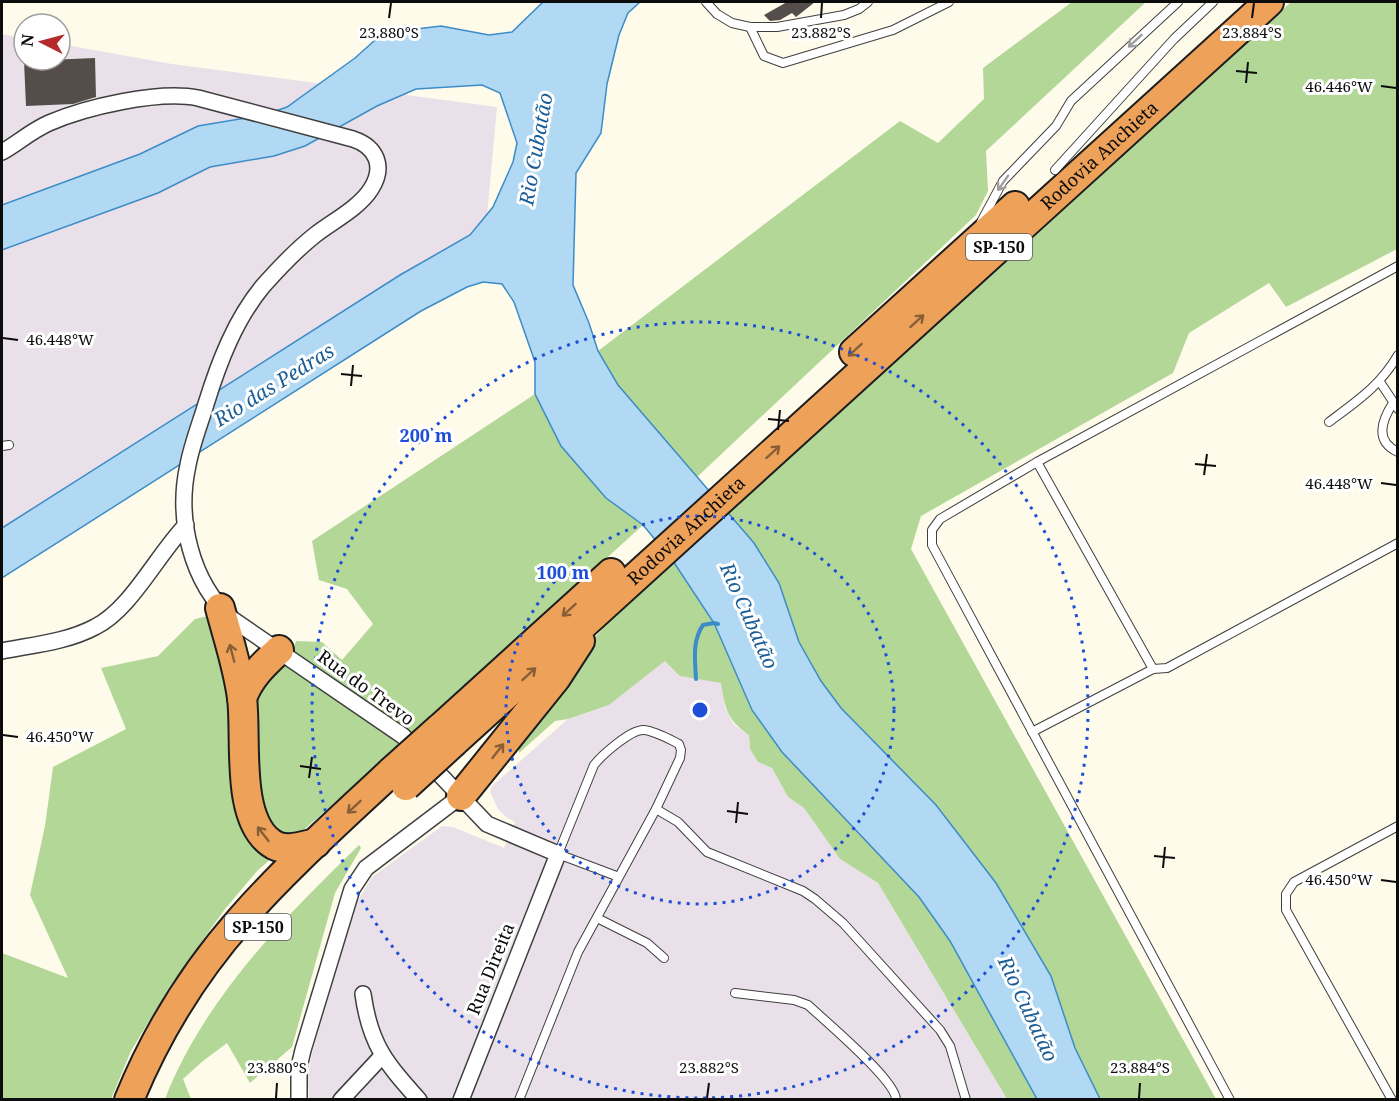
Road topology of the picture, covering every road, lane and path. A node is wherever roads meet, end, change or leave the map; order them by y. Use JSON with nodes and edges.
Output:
{"nodes":[{"id":1,"x":706,"y":2,"type":"edge"},
{"id":2,"x":868,"y":2,"type":"edge"},
{"id":3,"x":949,"y":2,"type":"edge"},
{"id":4,"x":1178,"y":2,"type":"edge"},
{"id":5,"x":1213,"y":2,"type":"edge"},
{"id":6,"x":1242,"y":2,"type":"edge"},
{"id":7,"x":1269,"y":2,"type":"edge"},
{"id":8,"x":750,"y":27,"type":"junction"},
{"id":9,"x":2,"y":152,"type":"edge"},
{"id":10,"x":1055,"y":170,"type":"junction"},
{"id":11,"x":966,"y":250,"type":"junction"},
{"id":12,"x":1398,"y":266,"type":"edge"},
{"id":13,"x":1398,"y":355,"type":"edge"},
{"id":14,"x":1380,"y":382,"type":"junction"},
{"id":15,"x":1396,"y":406,"type":"edge"},
{"id":16,"x":1329,"y":422,"type":"dead end"},
{"id":17,"x":1398,"y":453,"type":"edge"},
{"id":18,"x":1037,"y":462,"type":"junction"},
{"id":19,"x":723,"y":484,"type":"junction"},
{"id":20,"x":186,"y":525,"type":"junction"},
{"id":21,"x":1398,"y":543,"type":"edge"},
{"id":22,"x":619,"y":578,"type":"junction"},
{"id":23,"x":220,"y":608,"type":"junction"},
{"id":24,"x":601,"y":609,"type":"junction"},
{"id":25,"x":279,"y":650,"type":"junction"},
{"id":26,"x":2,"y":651,"type":"edge"},
{"id":27,"x":1153,"y":669,"type":"junction"},
{"id":28,"x":242,"y":698,"type":"junction"},
{"id":29,"x":1032,"y":732,"type":"junction"},
{"id":30,"x":447,"y":735,"type":"junction"},
{"id":31,"x":399,"y":779,"type":"junction"},
{"id":32,"x":461,"y":796,"type":"junction"},
{"id":33,"x":656,"y":809,"type":"junction"},
{"id":34,"x":1398,"y":826,"type":"edge"},
{"id":35,"x":316,"y":843,"type":"junction"},
{"id":36,"x":558,"y":854,"type":"junction"},
{"id":37,"x":619,"y":877,"type":"junction"},
{"id":38,"x":597,"y":918,"type":"junction"},
{"id":39,"x":664,"y":958,"type":"dead end"},
{"id":40,"x":735,"y":993,"type":"dead end"},
{"id":41,"x":363,"y":994,"type":"dead end"},
{"id":42,"x":382,"y":1056,"type":"junction"},
{"id":43,"x":129,"y":1100,"type":"edge"},
{"id":44,"x":148,"y":1100,"type":"edge"},
{"id":45,"x":299,"y":1100,"type":"edge"},
{"id":46,"x":341,"y":1100,"type":"edge"},
{"id":47,"x":420,"y":1100,"type":"edge"},
{"id":48,"x":461,"y":1100,"type":"edge"},
{"id":49,"x":519,"y":1100,"type":"edge"},
{"id":50,"x":896,"y":1100,"type":"edge"},
{"id":51,"x":966,"y":1100,"type":"edge"},
{"id":52,"x":1230,"y":1100,"type":"edge"},
{"id":53,"x":1392,"y":1100,"type":"edge"}],
"edges":[{"from":1,"to":8,"type":"lane"},
{"from":2,"to":8,"type":"lane"},
{"from":3,"to":8,"type":"lane"},
{"from":4,"to":11,"type":"lane","one_way":true},
{"from":5,"to":10,"type":"lane"},
{"from":6,"to":10,"type":"highway","name":"Rodovia Anchieta","number":"SP-150"},
{"from":19,"to":7,"type":"highway","name":"Rodovia Anchieta","number":"SP-150","one_way":true},
{"from":9,"to":20,"type":"street","name":"Rua do Trevo"},
{"from":10,"to":11,"type":"highway","name":"Rodovia Anchieta","number":"SP-150"},
{"from":11,"to":19,"type":"highway","name":"Rodovia Anchieta","number":"SP-150","one_way":true},
{"from":12,"to":18,"type":"lane"},
{"from":13,"to":14,"type":"lane"},
{"from":14,"to":15,"type":"lane"},
{"from":14,"to":16,"type":"lane"},
{"from":15,"to":17,"type":"lane"},
{"from":18,"to":27,"type":"lane"},
{"from":18,"to":29,"type":"lane"},
{"from":19,"to":22,"type":"highway","name":"Rodovia Anchieta","number":"SP-150"},
{"from":20,"to":23,"type":"street","name":"Rua do Trevo"},
{"from":20,"to":26,"type":"street"},
{"from":21,"to":27,"type":"lane"},
{"from":22,"to":24,"type":"highway","name":"Rodovia Anchieta","number":"SP-150"},
{"from":22,"to":30,"type":"highway","name":"Rodovia Anchieta","number":"SP-150","one_way":true},
{"from":23,"to":25,"type":"street","name":"Rua do Trevo"},
{"from":28,"to":23,"type":"highway","one_way":true},
{"from":30,"to":24,"type":"highway","name":"Rodovia Anchieta","number":"SP-150","one_way":true},
{"from":32,"to":24,"type":"highway","one_way":true},
{"from":25,"to":28,"type":"highway"},
{"from":25,"to":32,"type":"street","name":"Rua do Trevo"},
{"from":27,"to":29,"type":"lane"},
{"from":35,"to":28,"type":"highway","one_way":true},
{"from":29,"to":52,"type":"lane"},
{"from":30,"to":31,"type":"highway","name":"Rodovia Anchieta","number":"SP-150","bridge":true},
{"from":31,"to":35,"type":"highway","name":"Rodovia Anchieta","number":"SP-150","one_way":true},
{"from":31,"to":44,"type":"highway","name":"Rodovia Anchieta","number":"SP-150"},
{"from":32,"to":36,"type":"street","name":"Rua do Trevo"},
{"from":32,"to":45,"type":"street"},
{"from":33,"to":36,"type":"lane"},
{"from":33,"to":37,"type":"lane"},
{"from":33,"to":51,"type":"lane"},
{"from":34,"to":53,"type":"lane"},
{"from":35,"to":43,"type":"highway","name":"Rodovia Anchieta","number":"SP-150"},
{"from":36,"to":37,"type":"lane"},
{"from":36,"to":48,"type":"street","name":"Rua Direita"},
{"from":37,"to":38,"type":"lane"},
{"from":38,"to":39,"type":"lane"},
{"from":38,"to":49,"type":"lane"},
{"from":40,"to":50,"type":"lane"},
{"from":41,"to":42,"type":"street"},
{"from":42,"to":46,"type":"street"},
{"from":42,"to":47,"type":"street"}]}
